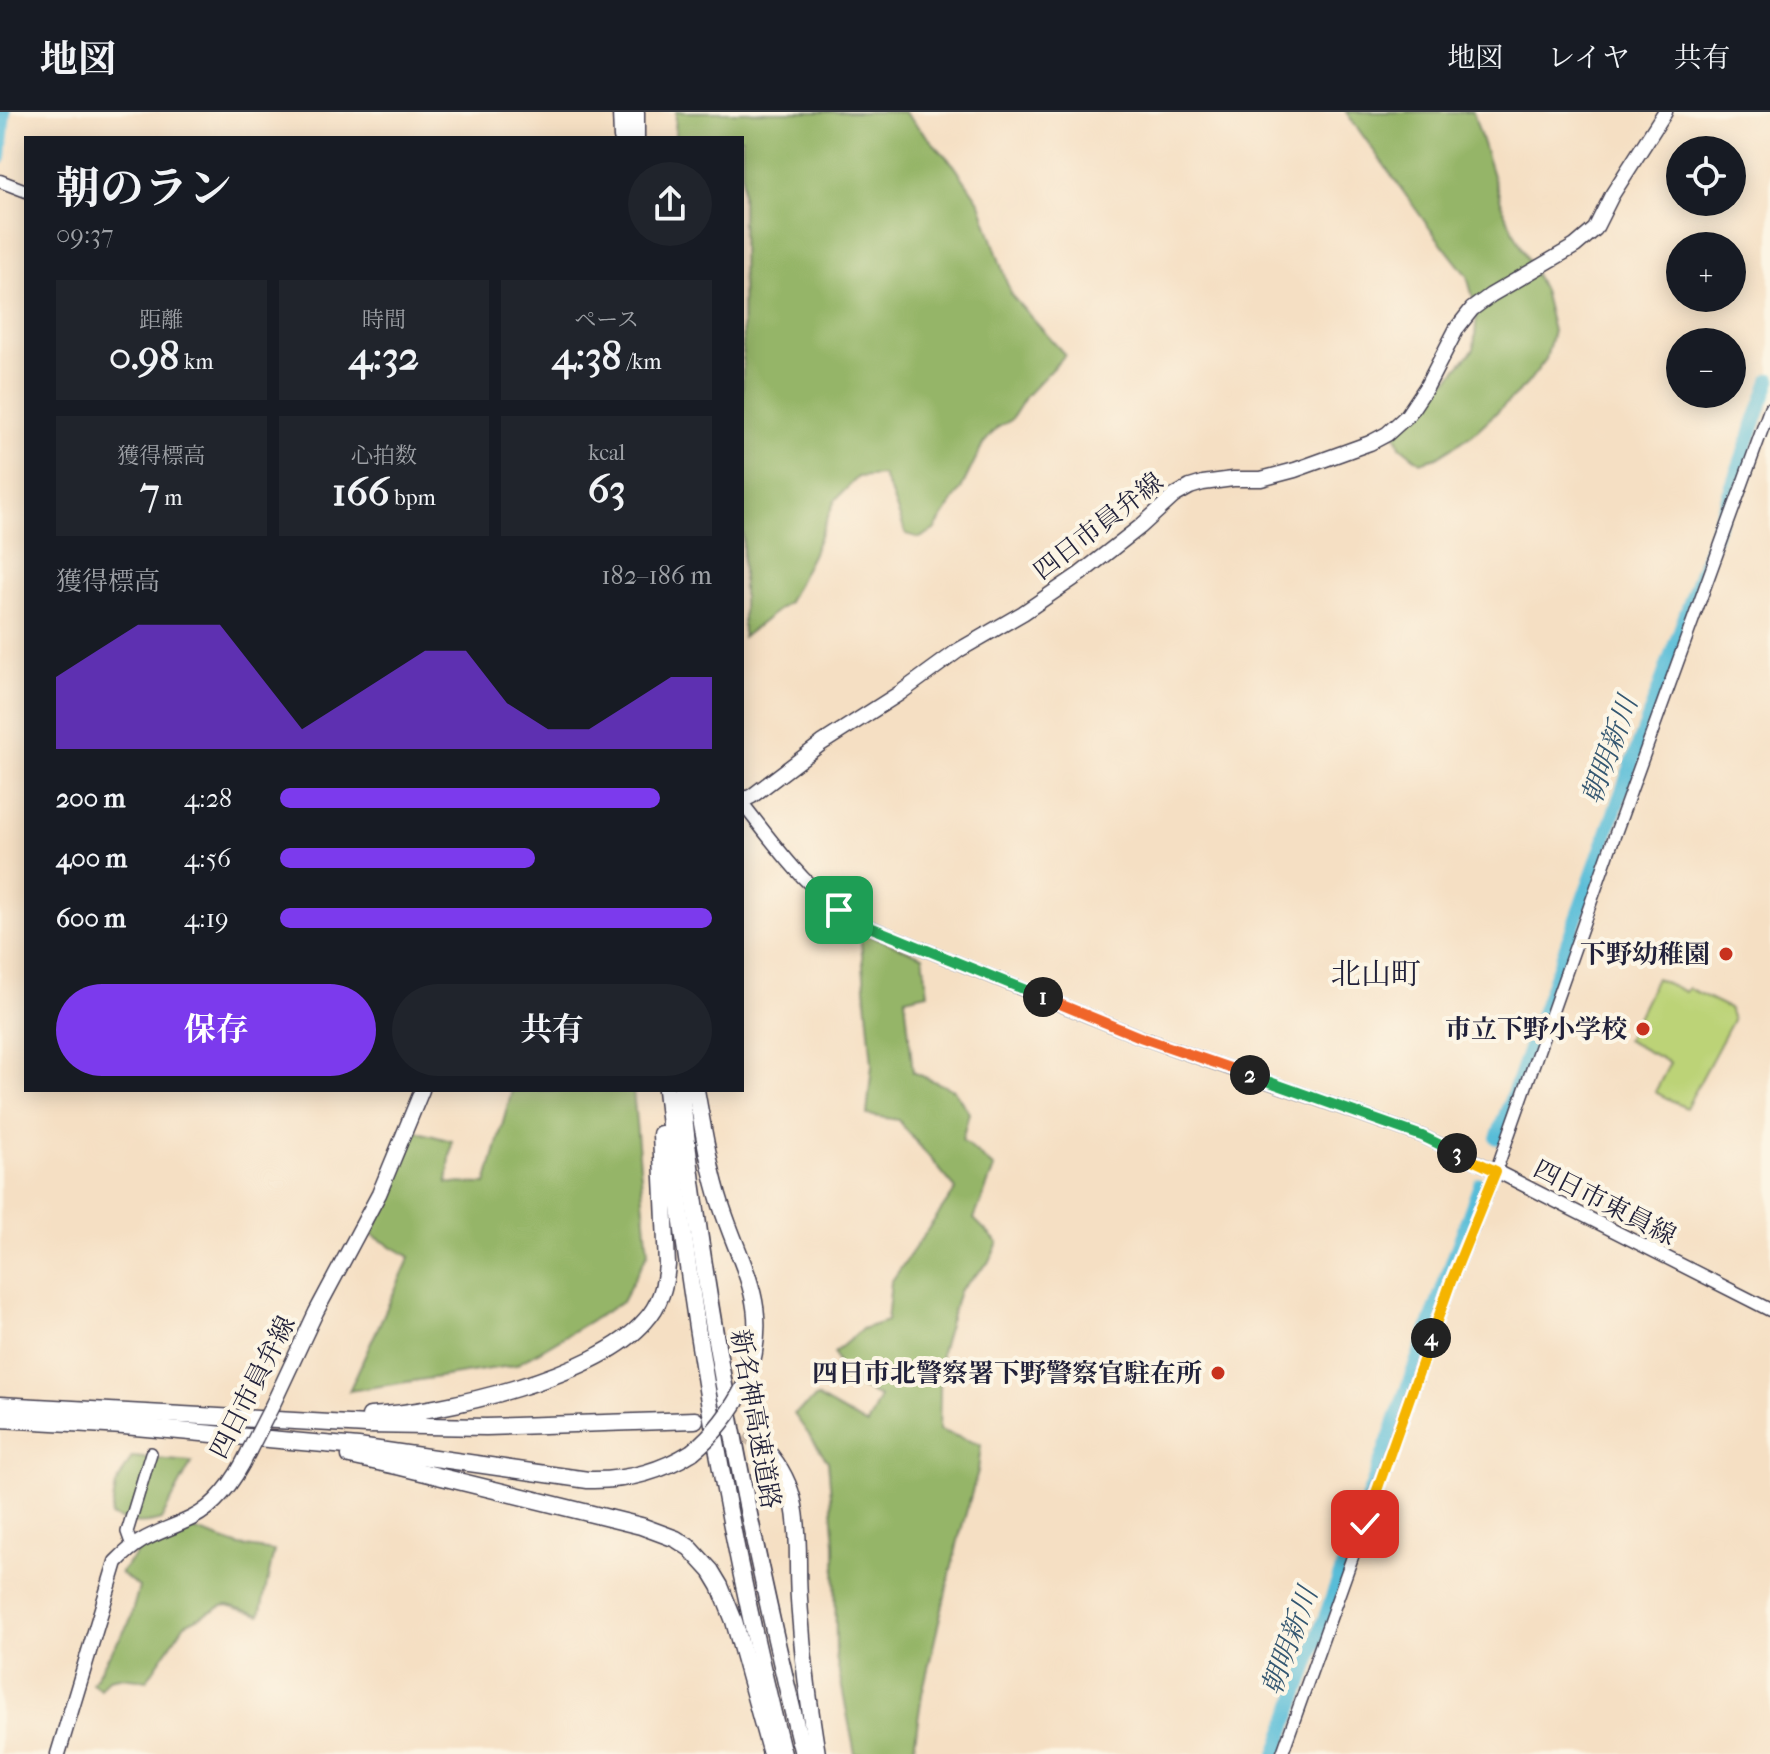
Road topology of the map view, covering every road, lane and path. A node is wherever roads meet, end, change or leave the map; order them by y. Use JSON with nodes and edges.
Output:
{"nodes":[{"id":1,"x":621,"y":112,"type":"edge"},
{"id":2,"x":636,"y":112,"type":"edge"},
{"id":3,"x":1665,"y":112,"type":"edge"},
{"id":4,"x":622,"y":136,"type":"edge"},
{"id":5,"x":636,"y":136,"type":"edge"},
{"id":6,"x":5,"y":183,"type":"edge"},
{"id":7,"x":24,"y":190,"type":"edge"},
{"id":8,"x":1770,"y":408,"type":"edge"},
{"id":9,"x":744,"y":801,"type":"edge"},
{"id":10,"x":744,"y":805,"type":"edge"},
{"id":11,"x":421,"y":1092,"type":"edge"},
{"id":12,"x":658,"y":1092,"type":"edge"},
{"id":13,"x":666,"y":1092,"type":"edge"},
{"id":14,"x":681,"y":1092,"type":"edge"},
{"id":15,"x":696,"y":1092,"type":"edge"},
{"id":16,"x":1496,"y":1171,"type":"junction"},
{"id":17,"x":1770,"y":1310,"type":"edge"},
{"id":18,"x":0,"y":1405,"type":"edge"},
{"id":19,"x":0,"y":1419,"type":"edge"},
{"id":20,"x":695,"y":1420,"type":"dead end"},
{"id":21,"x":232,"y":1426,"type":"junction"},
{"id":22,"x":760,"y":1444,"type":"tunnel mouth"},
{"id":23,"x":151,"y":1453,"type":"dead end"},
{"id":24,"x":132,"y":1546,"type":"junction"},
{"id":25,"x":58,"y":1754,"type":"edge"},
{"id":26,"x":771,"y":1754,"type":"edge"},
{"id":27,"x":783,"y":1754,"type":"edge"},
{"id":28,"x":803,"y":1754,"type":"edge"},
{"id":29,"x":817,"y":1754,"type":"edge"},
{"id":30,"x":1282,"y":1754,"type":"edge"}],
"edges":[{"from":1,"to":4,"type":"highway"},
{"from":2,"to":5,"type":"highway"},
{"from":3,"to":9,"type":"main road","name":"四日市員弁線"},
{"from":6,"to":7,"type":"main road"},
{"from":8,"to":16,"type":"street"},
{"from":10,"to":16,"type":"main road","name":"四日市東員線"},
{"from":11,"to":24,"type":"main road","name":"四日市員弁線","bridge":true},
{"from":12,"to":21,"type":"highway"},
{"from":13,"to":27,"type":"highway","name":"新名神高速道路"},
{"from":14,"to":28,"type":"highway","name":"新名神高速道路"},
{"from":15,"to":21,"type":"highway","bridge":true},
{"from":16,"to":17,"type":"main road","name":"四日市東員線"},
{"from":16,"to":30,"type":"street"},
{"from":18,"to":21,"type":"highway"},
{"from":19,"to":21,"type":"highway"},
{"from":20,"to":21,"type":"highway"},
{"from":21,"to":26,"type":"highway"},
{"from":22,"to":29,"type":"highway"},
{"from":23,"to":24,"type":"street"},
{"from":24,"to":25,"type":"main road","name":"四日市員弁線"}]}
